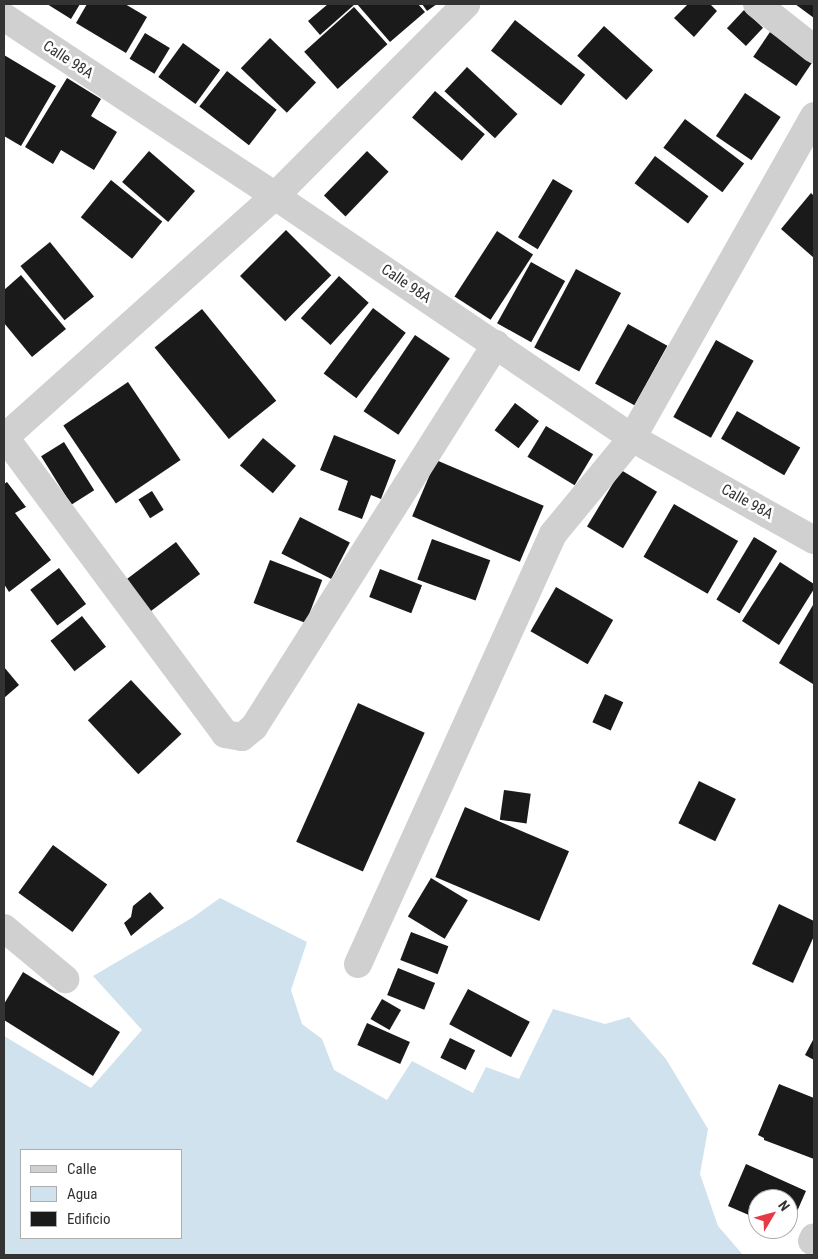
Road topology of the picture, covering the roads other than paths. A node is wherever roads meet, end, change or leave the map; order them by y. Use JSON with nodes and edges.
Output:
{"nodes":[{"id":1,"x":466,"y":4,"type":"edge"},
{"id":2,"x":757,"y":4,"type":"edge"},
{"id":3,"x":4,"y":17,"type":"edge"},
{"id":4,"x":814,"y":49,"type":"edge"},
{"id":5,"x":814,"y":116,"type":"edge"},
{"id":6,"x":275,"y":196,"type":"junction"},
{"id":7,"x":496,"y":344,"type":"junction"},
{"id":8,"x":4,"y":437,"type":"edge"},
{"id":9,"x":632,"y":438,"type":"junction"},
{"id":10,"x":814,"y":540,"type":"edge"},
{"id":11,"x":4,"y":928,"type":"edge"},
{"id":12,"x":358,"y":964,"type":"dead end"},
{"id":13,"x":65,"y":979,"type":"dead end"}],
"edges":[{"from":1,"to":6,"type":"street"},
{"from":2,"to":4,"type":"street"},
{"from":3,"to":6,"type":"street","name":"Calle 98A"},
{"from":5,"to":9,"type":"street"},
{"from":6,"to":7,"type":"street","name":"Calle 98A"},
{"from":6,"to":8,"type":"street"},
{"from":7,"to":8,"type":"street"},
{"from":7,"to":9,"type":"street","name":"Calle 98A"},
{"from":9,"to":10,"type":"street","name":"Calle 98A"},
{"from":9,"to":12,"type":"street"},
{"from":11,"to":13,"type":"street"}]}
